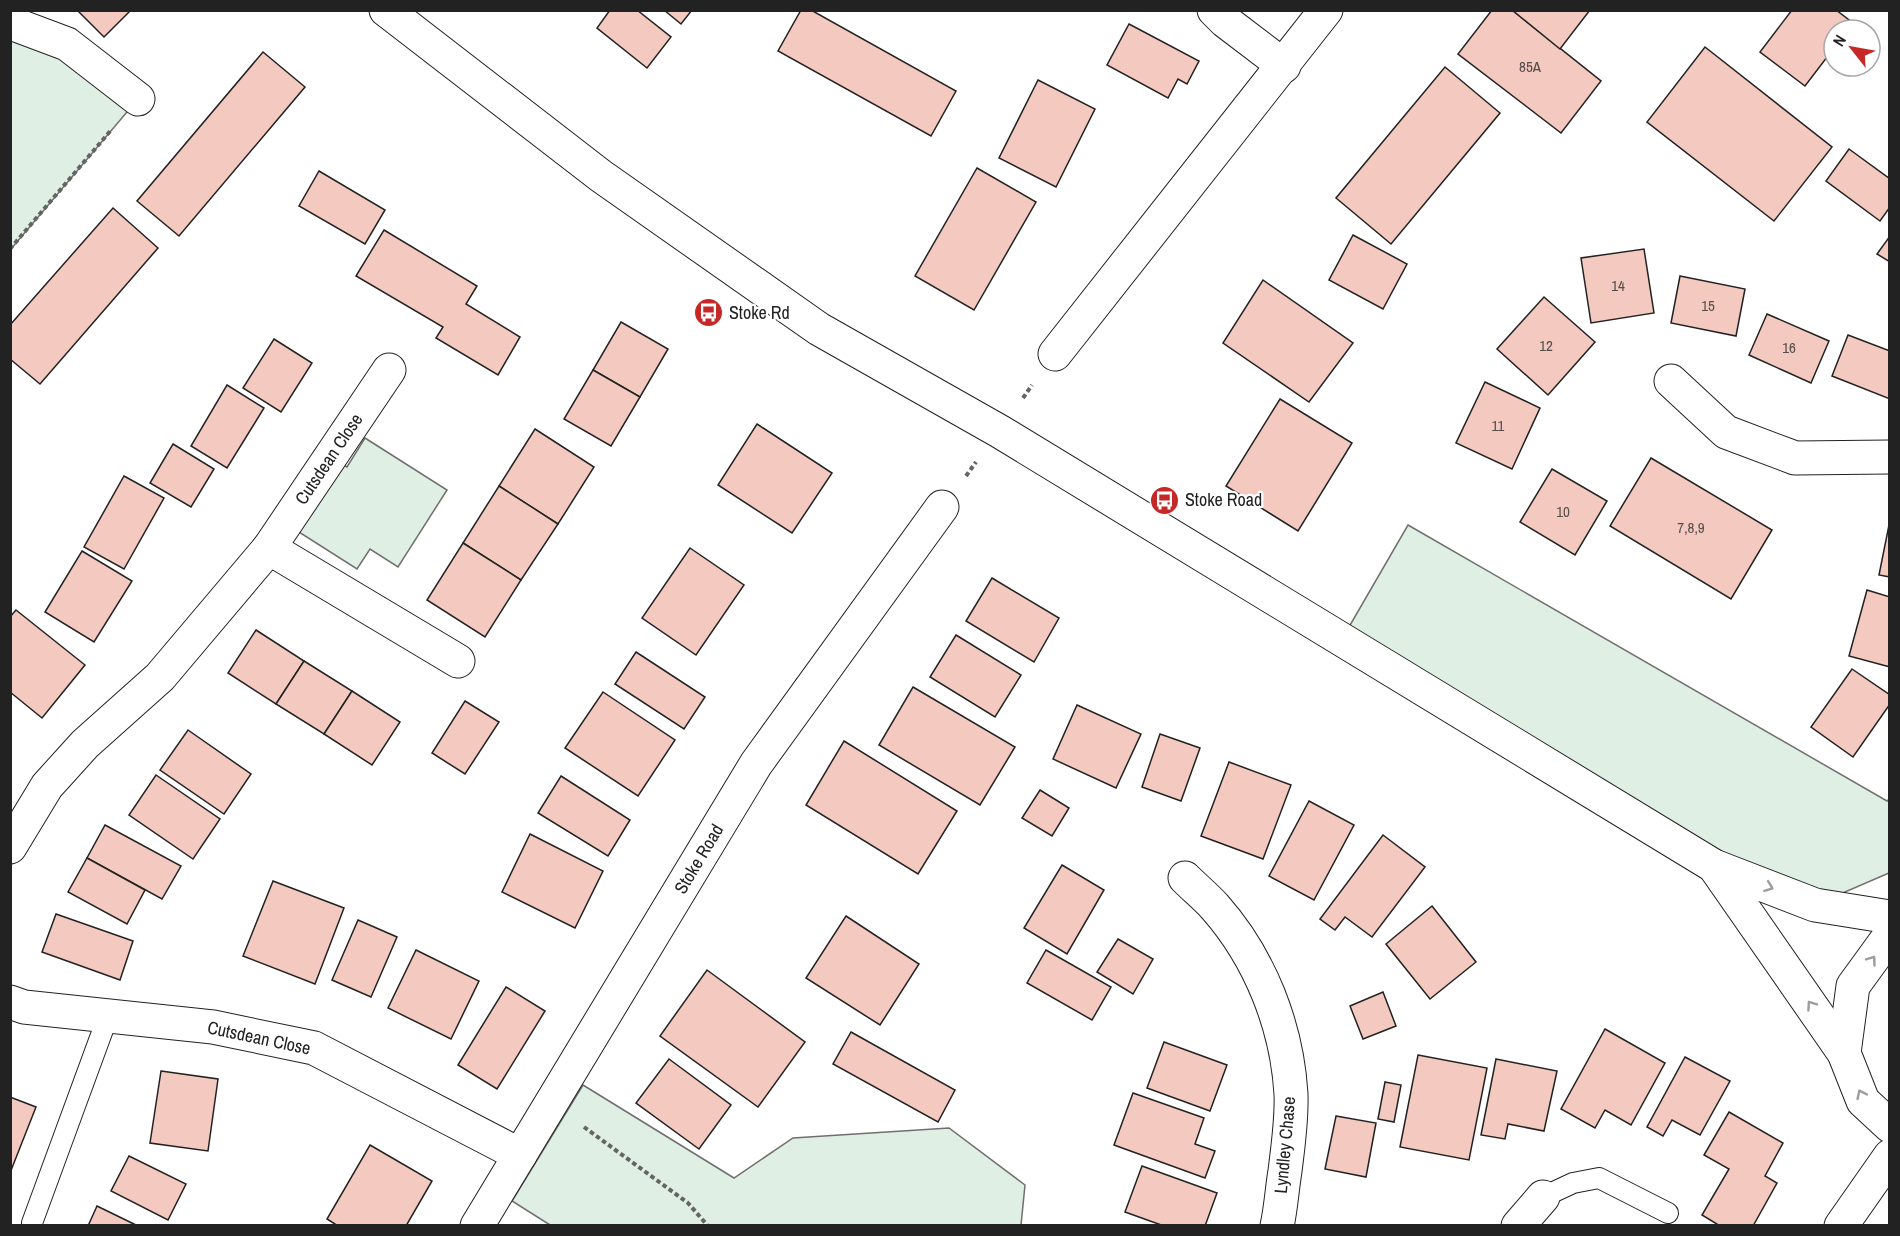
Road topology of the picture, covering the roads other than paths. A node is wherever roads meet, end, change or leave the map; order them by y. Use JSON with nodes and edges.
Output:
{"nodes":[{"id":1,"x":386,"y":10,"type":"edge"},
{"id":2,"x":1214,"y":10,"type":"edge"},
{"id":3,"x":1326,"y":10,"type":"edge"},
{"id":4,"x":11,"y":23,"type":"edge"},
{"id":5,"x":1284,"y":66,"type":"junction"},
{"id":6,"x":138,"y":99,"type":"road end"},
{"id":7,"x":1055,"y":354,"type":"dead end"},
{"id":8,"x":388,"y":370,"type":"dead end"},
{"id":9,"x":1671,"y":381,"type":"dead end"},
{"id":10,"x":1890,"y":457,"type":"edge"},
{"id":11,"x":942,"y":507,"type":"dead end"},
{"id":12,"x":269,"y":548,"type":"junction"},
{"id":13,"x":458,"y":661,"type":"dead end"},
{"id":14,"x":10,"y":847,"type":"edge"},
{"id":15,"x":1714,"y":866,"type":"junction"},
{"id":16,"x":1185,"y":878,"type":"dead end"},
{"id":17,"x":1890,"y":917,"type":"edge"},
{"id":18,"x":1890,"y":938,"type":"edge"},
{"id":19,"x":10,"y":1002,"type":"edge"},
{"id":20,"x":108,"y":1016,"type":"junction"},
{"id":21,"x":1844,"y":1053,"type":"junction"},
{"id":22,"x":1890,"y":1126,"type":"edge"},
{"id":23,"x":520,"y":1155,"type":"junction"},
{"id":24,"x":1890,"y":1156,"type":"edge"},
{"id":25,"x":1542,"y":1197,"type":"joint"},
{"id":26,"x":1668,"y":1213,"type":"dead end"},
{"id":27,"x":32,"y":1223,"type":"dead end"},
{"id":28,"x":1283,"y":1224,"type":"edge"},
{"id":29,"x":477,"y":1226,"type":"edge"},
{"id":30,"x":1518,"y":1226,"type":"edge"},
{"id":31,"x":1841,"y":1226,"type":"edge"}],
"edges":[{"from":1,"to":15,"type":"street"},
{"from":2,"to":5,"type":"street"},
{"from":3,"to":5,"type":"street"},
{"from":4,"to":6,"type":"street"},
{"from":5,"to":7,"type":"street"},
{"from":8,"to":12,"type":"street","name":"Cutsdean Close"},
{"from":9,"to":10,"type":"street"},
{"from":11,"to":23,"type":"street","name":"Stoke Road"},
{"from":12,"to":13,"type":"street"},
{"from":12,"to":14,"type":"street","name":"Cutsdean Close"},
{"from":15,"to":17,"type":"street","one_way":true},
{"from":21,"to":15,"type":"street","one_way":true},
{"from":16,"to":28,"type":"street","name":"Lyndley Chase"},
{"from":21,"to":18,"type":"street","one_way":true},
{"from":19,"to":20,"type":"street","name":"Cutsdean Close"},
{"from":20,"to":23,"type":"street","name":"Cutsdean Close"},
{"from":20,"to":27,"type":"lane"},
{"from":22,"to":21,"type":"street","one_way":true},
{"from":23,"to":29,"type":"street","name":"Stoke Road"},
{"from":24,"to":31,"type":"street"},
{"from":25,"to":26,"type":"lane"},
{"from":25,"to":30,"type":"street"}]}
